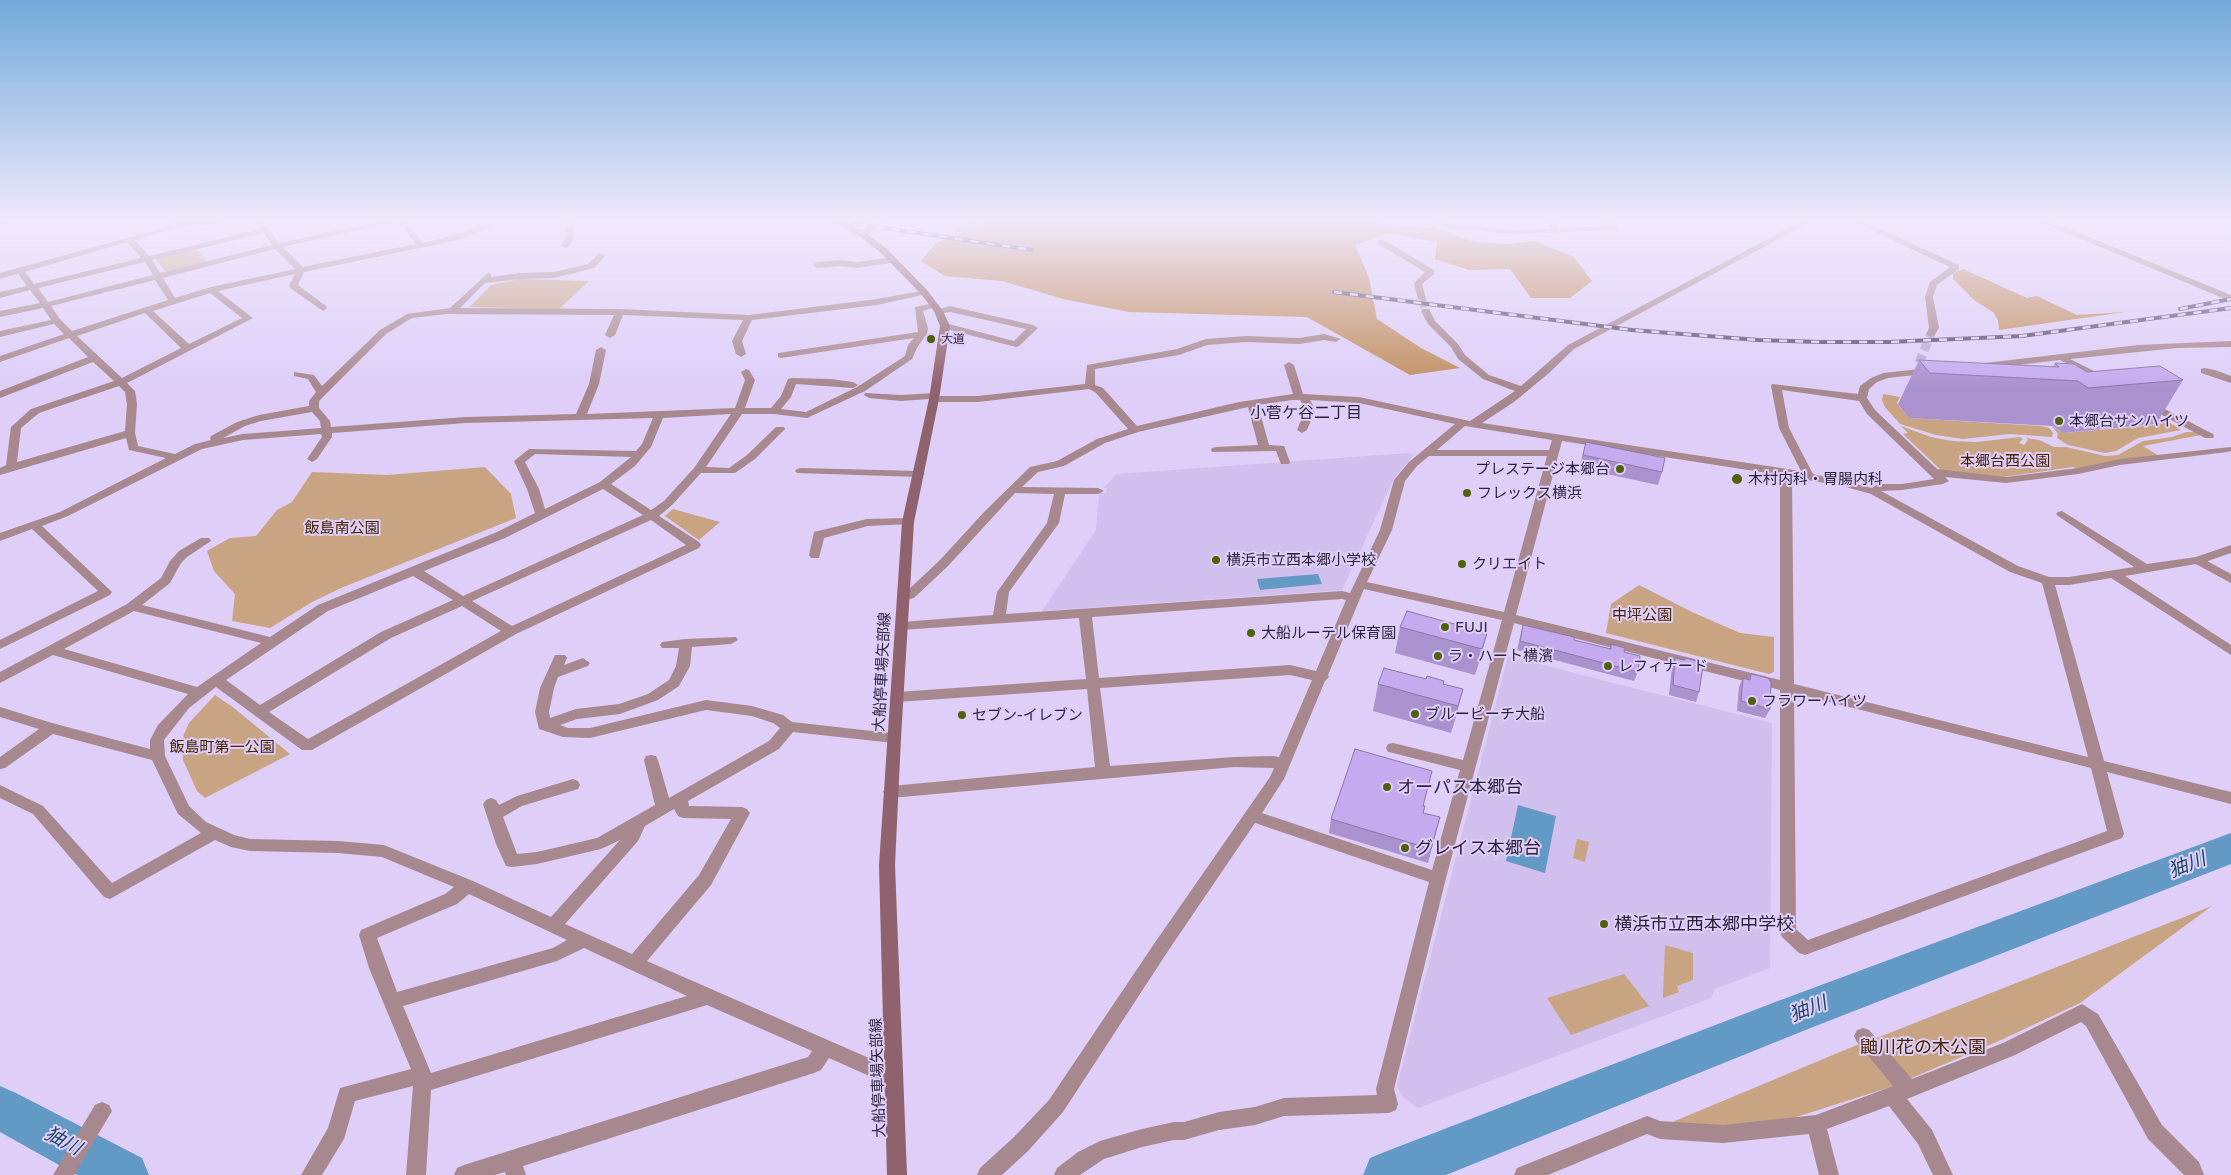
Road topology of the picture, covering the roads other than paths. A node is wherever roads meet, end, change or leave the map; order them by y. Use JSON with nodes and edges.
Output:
{"nodes":[{"id":1,"x":157,"y":276,"type":"edge"},
{"id":2,"x":24,"y":277,"type":"edge"},
{"id":3,"x":77,"y":277,"type":"edge"},
{"id":4,"x":154,"y":277,"type":"edge"},
{"id":5,"x":271,"y":277,"type":"edge"},
{"id":6,"x":298,"y":277,"type":"edge"},
{"id":7,"x":487,"y":277,"type":"edge"},
{"id":8,"x":514,"y":277,"type":"edge"},
{"id":9,"x":909,"y":277,"type":"edge"},
{"id":10,"x":1426,"y":277,"type":"edge"},
{"id":11,"x":1703,"y":277,"type":"edge"},
{"id":12,"x":1943,"y":277,"type":"edge"},
{"id":13,"x":2179,"y":277,"type":"edge"},
{"id":14,"x":483,"y":281,"type":"junction"},
{"id":15,"x":33,"y":288,"type":"junction"},
{"id":16,"x":211,"y":290,"type":"junction"},
{"id":17,"x":924,"y":292,"type":"junction"},
{"id":18,"x":0,"y":295,"type":"edge"},
{"id":19,"x":2228,"y":297,"type":"dead end"},
{"id":20,"x":1422,"y":298,"type":"tunnel mouth"},
{"id":21,"x":174,"y":303,"type":"junction"},
{"id":22,"x":46,"y":304,"type":"junction"},
{"id":23,"x":323,"y":308,"type":"dead end"},
{"id":24,"x":936,"y":308,"type":"junction"},
{"id":25,"x":147,"y":310,"type":"junction"},
{"id":26,"x":452,"y":311,"type":"junction"},
{"id":27,"x":1426,"y":311,"type":"tunnel mouth"},
{"id":28,"x":620,"y":312,"type":"junction"},
{"id":29,"x":0,"y":314,"type":"edge"},
{"id":30,"x":749,"y":318,"type":"junction"},
{"id":31,"x":56,"y":321,"type":"junction"},
{"id":32,"x":945,"y":326,"type":"junction"},
{"id":33,"x":0,"y":334,"type":"edge"},
{"id":34,"x":922,"y":334,"type":"junction"},
{"id":35,"x":1931,"y":334,"type":"tunnel mouth"},
{"id":36,"x":72,"y":335,"type":"junction"},
{"id":37,"x":610,"y":335,"type":"dead end"},
{"id":38,"x":1336,"y":339,"type":"dead end"},
{"id":39,"x":2231,"y":344,"type":"edge"},
{"id":40,"x":188,"y":349,"type":"junction"},
{"id":41,"x":601,"y":350,"type":"dead end"},
{"id":42,"x":741,"y":354,"type":"dead end"},
{"id":43,"x":781,"y":355,"type":"dead end"},
{"id":44,"x":94,"y":358,"type":"junction"},
{"id":45,"x":2063,"y":358,"type":"junction"},
{"id":46,"x":0,"y":359,"type":"edge"},
{"id":47,"x":1290,"y":365,"type":"dead end"},
{"id":48,"x":1976,"y":368,"type":"edge"},
{"id":49,"x":1939,"y":370,"type":"edge"},
{"id":50,"x":2204,"y":371,"type":"dead end"},
{"id":51,"x":746,"y":372,"type":"dead end"},
{"id":52,"x":297,"y":374,"type":"dead end"},
{"id":53,"x":2231,"y":380,"type":"edge"},
{"id":54,"x":121,"y":382,"type":"junction"},
{"id":55,"x":2114,"y":385,"type":"edge"},
{"id":56,"x":1090,"y":386,"type":"junction"},
{"id":57,"x":855,"y":390,"type":"junction"},
{"id":58,"x":1521,"y":390,"type":"junction"},
{"id":59,"x":321,"y":392,"type":"junction"},
{"id":60,"x":0,"y":395,"type":"edge"},
{"id":61,"x":869,"y":395,"type":"dead end"},
{"id":62,"x":1301,"y":397,"type":"junction"},
{"id":63,"x":934,"y":398,"type":"junction"},
{"id":64,"x":1862,"y":398,"type":"junction"},
{"id":65,"x":2140,"y":399,"type":"edge"},
{"id":66,"x":1252,"y":403,"type":"junction"},
{"id":67,"x":314,"y":408,"type":"junction"},
{"id":68,"x":739,"y":411,"type":"junction"},
{"id":69,"x":774,"y":411,"type":"junction"},
{"id":70,"x":659,"y":415,"type":"junction"},
{"id":71,"x":580,"y":417,"type":"junction"},
{"id":72,"x":1469,"y":423,"type":"junction"},
{"id":73,"x":780,"y":429,"type":"dead end"},
{"id":74,"x":327,"y":430,"type":"junction"},
{"id":75,"x":1135,"y":430,"type":"junction"},
{"id":76,"x":1302,"y":430,"type":"dead end"},
{"id":77,"x":130,"y":433,"type":"junction"},
{"id":78,"x":2210,"y":436,"type":"dead end"},
{"id":79,"x":1558,"y":437,"type":"junction"},
{"id":80,"x":199,"y":446,"type":"junction"},
{"id":81,"x":2227,"y":447,"type":"edge"},
{"id":82,"x":1264,"y":448,"type":"junction"},
{"id":83,"x":1216,"y":450,"type":"dead end"},
{"id":84,"x":1425,"y":452,"type":"junction"},
{"id":85,"x":1552,"y":453,"type":"junction"},
{"id":86,"x":639,"y":454,"type":"junction"},
{"id":87,"x":174,"y":457,"type":"junction"},
{"id":88,"x":312,"y":459,"type":"dead end"},
{"id":89,"x":1285,"y":462,"type":"dead end"},
{"id":90,"x":10,"y":467,"type":"junction"},
{"id":91,"x":698,"y":470,"type":"junction"},
{"id":92,"x":801,"y":471,"type":"dead end"},
{"id":93,"x":0,"y":472,"type":"edge"},
{"id":94,"x":1934,"y":472,"type":"junction"},
{"id":95,"x":1786,"y":473,"type":"junction"},
{"id":96,"x":918,"y":474,"type":"junction"},
{"id":97,"x":1809,"y":476,"type":"junction"},
{"id":98,"x":604,"y":484,"type":"junction"},
{"id":99,"x":1012,"y":490,"type":"junction"},
{"id":100,"x":1060,"y":491,"type":"junction"},
{"id":101,"x":1098,"y":491,"type":"dead end"},
{"id":102,"x":1875,"y":492,"type":"junction"},
{"id":103,"x":2062,"y":514,"type":"dead end"},
{"id":104,"x":542,"y":516,"type":"junction"},
{"id":105,"x":651,"y":516,"type":"junction"},
{"id":106,"x":908,"y":522,"type":"junction"},
{"id":107,"x":34,"y":525,"type":"junction"},
{"id":108,"x":0,"y":537,"type":"edge"},
{"id":109,"x":205,"y":541,"type":"dead end"},
{"id":110,"x":2231,"y":549,"type":"edge"},
{"id":111,"x":815,"y":555,"type":"dead end"},
{"id":112,"x":2198,"y":560,"type":"junction"},
{"id":113,"x":2146,"y":569,"type":"junction"},
{"id":114,"x":413,"y":570,"type":"junction"},
{"id":115,"x":2115,"y":575,"type":"junction"},
{"id":116,"x":2231,"y":580,"type":"edge"},
{"id":117,"x":2048,"y":581,"type":"junction"},
{"id":118,"x":1360,"y":584,"type":"junction"},
{"id":119,"x":903,"y":597,"type":"junction"},
{"id":120,"x":1354,"y":598,"type":"junction"},
{"id":121,"x":462,"y":600,"type":"junction"},
{"id":122,"x":132,"y":607,"type":"junction"},
{"id":123,"x":1085,"y":612,"type":"junction"},
{"id":124,"x":1508,"y":617,"type":"junction"},
{"id":125,"x":1000,"y":618,"type":"junction"},
{"id":126,"x":901,"y":626,"type":"junction"},
{"id":127,"x":511,"y":631,"type":"junction"},
{"id":128,"x":731,"y":640,"type":"dead end"},
{"id":129,"x":274,"y":642,"type":"junction"},
{"id":130,"x":686,"y":643,"type":"junction"},
{"id":131,"x":667,"y":644,"type":"dead end"},
{"id":132,"x":0,"y":646,"type":"edge"},
{"id":133,"x":52,"y":650,"type":"junction"},
{"id":134,"x":2231,"y":651,"type":"edge"},
{"id":135,"x":560,"y":658,"type":"dead end"},
{"id":136,"x":583,"y":663,"type":"dead end"},
{"id":137,"x":554,"y":674,"type":"junction"},
{"id":138,"x":1322,"y":677,"type":"junction"},
{"id":139,"x":0,"y":678,"type":"edge"},
{"id":140,"x":217,"y":681,"type":"junction"},
{"id":141,"x":1093,"y":684,"type":"junction"},
{"id":142,"x":1787,"y":686,"type":"junction"},
{"id":143,"x":199,"y":692,"type":"junction"},
{"id":144,"x":897,"y":697,"type":"junction"},
{"id":145,"x":0,"y":712,"type":"edge"},
{"id":146,"x":260,"y":712,"type":"junction"},
{"id":147,"x":544,"y":726,"type":"junction"},
{"id":148,"x":789,"y":727,"type":"junction"},
{"id":149,"x":51,"y":728,"type":"junction"},
{"id":150,"x":894,"y":738,"type":"junction"},
{"id":151,"x":1393,"y":748,"type":"dead end"},
{"id":152,"x":158,"y":756,"type":"junction"},
{"id":153,"x":651,"y":760,"type":"dead end"},
{"id":154,"x":0,"y":764,"type":"edge"},
{"id":155,"x":1283,"y":764,"type":"junction"},
{"id":156,"x":2097,"y":764,"type":"junction"},
{"id":157,"x":1468,"y":767,"type":"junction"},
{"id":158,"x":1103,"y":772,"type":"junction"},
{"id":159,"x":573,"y":785,"type":"dead end"},
{"id":160,"x":0,"y":790,"type":"edge"},
{"id":161,"x":892,"y":792,"type":"junction"},
{"id":162,"x":2231,"y":798,"type":"edge"},
{"id":163,"x":680,"y":800,"type":"junction"},
{"id":164,"x":664,"y":809,"type":"junction"},
{"id":165,"x":1251,"y":816,"type":"junction"},
{"id":166,"x":638,"y":824,"type":"junction"},
{"id":167,"x":215,"y":833,"type":"junction"},
{"id":168,"x":1438,"y":878,"type":"junction"},
{"id":169,"x":467,"y":886,"type":"junction"},
{"id":170,"x":553,"y":926,"type":"junction"},
{"id":171,"x":583,"y":940,"type":"junction"},
{"id":172,"x":635,"y":963,"type":"junction"},
{"id":173,"x":708,"y":997,"type":"junction"},
{"id":174,"x":392,"y":1001,"type":"junction"},
{"id":175,"x":1863,"y":1036,"type":"dead end"},
{"id":176,"x":825,"y":1049,"type":"junction"},
{"id":177,"x":894,"y":1078,"type":"junction"},
{"id":178,"x":423,"y":1079,"type":"junction"},
{"id":179,"x":1900,"y":1093,"type":"junction"},
{"id":180,"x":102,"y":1112,"type":"dead end"},
{"id":181,"x":1816,"y":1124,"type":"junction"},
{"id":182,"x":514,"y":1168,"type":"edge"},
{"id":183,"x":62,"y":1175,"type":"edge"},
{"id":184,"x":311,"y":1175,"type":"edge"},
{"id":185,"x":416,"y":1175,"type":"edge"},
{"id":186,"x":464,"y":1175,"type":"edge"},
{"id":187,"x":897,"y":1175,"type":"edge"},
{"id":188,"x":987,"y":1175,"type":"edge"},
{"id":189,"x":1064,"y":1175,"type":"edge"},
{"id":190,"x":1524,"y":1175,"type":"edge"},
{"id":191,"x":1828,"y":1175,"type":"edge"},
{"id":192,"x":1943,"y":1175,"type":"edge"},
{"id":193,"x":2194,"y":1175,"type":"edge"}],
"edges":[{"from":1,"to":21,"type":"street"},
{"from":2,"to":15,"type":"street"},
{"from":3,"to":15,"type":"street"},
{"from":4,"to":22,"type":"street"},
{"from":5,"to":16,"type":"street"},
{"from":6,"to":23,"type":"street"},
{"from":7,"to":14,"type":"street"},
{"from":8,"to":14,"type":"street"},
{"from":9,"to":17,"type":"main road"},
{"from":10,"to":20,"type":"street"},
{"from":11,"to":58,"type":"street"},
{"from":12,"to":35,"type":"street"},
{"from":13,"to":19,"type":"street"},
{"from":14,"to":26,"type":"street"},
{"from":15,"to":18,"type":"street"},
{"from":15,"to":22,"type":"street"},
{"from":16,"to":21,"type":"street"},
{"from":16,"to":40,"type":"street"},
{"from":17,"to":24,"type":"main road"},
{"from":17,"to":30,"type":"street"},
{"from":21,"to":25,"type":"street"},
{"from":22,"to":29,"type":"street"},
{"from":22,"to":31,"type":"street"},
{"from":24,"to":32,"type":"main road"},
{"from":24,"to":32,"type":"street"},
{"from":24,"to":34,"type":"street"},
{"from":25,"to":36,"type":"street"},
{"from":25,"to":40,"type":"street"},
{"from":26,"to":28,"type":"street"},
{"from":26,"to":59,"type":"street"},
{"from":27,"to":58,"type":"street"},
{"from":28,"to":30,"type":"street"},
{"from":28,"to":37,"type":"street"},
{"from":30,"to":42,"type":"street"},
{"from":31,"to":33,"type":"street"},
{"from":31,"to":36,"type":"street"},
{"from":32,"to":63,"type":"main road","name":"大船停車場矢部線"},
{"from":34,"to":43,"type":"street"},
{"from":34,"to":57,"type":"street"},
{"from":36,"to":44,"type":"street"},
{"from":36,"to":46,"type":"street"},
{"from":38,"to":56,"type":"street"},
{"from":39,"to":45,"type":"street"},
{"from":40,"to":54,"type":"street"},
{"from":41,"to":71,"type":"street"},
{"from":44,"to":54,"type":"street"},
{"from":44,"to":60,"type":"street"},
{"from":45,"to":48,"type":"street"},
{"from":45,"to":55,"type":"street"},
{"from":47,"to":62,"type":"street"},
{"from":49,"to":64,"type":"street"},
{"from":50,"to":53,"type":"street"},
{"from":51,"to":68,"type":"street"},
{"from":52,"to":59,"type":"street"},
{"from":54,"to":77,"type":"street"},
{"from":54,"to":90,"type":"street"},
{"from":56,"to":63,"type":"street"},
{"from":56,"to":75,"type":"street"},
{"from":57,"to":69,"type":"street"},
{"from":57,"to":69,"type":"street"},
{"from":58,"to":72,"type":"street"},
{"from":59,"to":67,"type":"street"},
{"from":61,"to":63,"type":"street"},
{"from":62,"to":66,"type":"street"},
{"from":62,"to":72,"type":"street"},
{"from":62,"to":76,"type":"street"},
{"from":63,"to":96,"type":"main road","name":"大船停車場矢部線"},
{"from":64,"to":94,"type":"street"},
{"from":64,"to":97,"type":"street"},
{"from":65,"to":78,"type":"street"},
{"from":66,"to":75,"type":"street"},
{"from":66,"to":82,"type":"street"},
{"from":67,"to":74,"type":"street"},
{"from":67,"to":80,"type":"street"},
{"from":68,"to":69,"type":"street"},
{"from":68,"to":70,"type":"street"},
{"from":68,"to":91,"type":"street"},
{"from":70,"to":71,"type":"street"},
{"from":70,"to":86,"type":"street"},
{"from":71,"to":74,"type":"street"},
{"from":72,"to":79,"type":"street"},
{"from":72,"to":84,"type":"street"},
{"from":73,"to":91,"type":"street"},
{"from":74,"to":80,"type":"street"},
{"from":74,"to":88,"type":"street"},
{"from":75,"to":99,"type":"street"},
{"from":77,"to":87,"type":"street"},
{"from":77,"to":90,"type":"street"},
{"from":79,"to":85,"type":"street"},
{"from":79,"to":95,"type":"street"},
{"from":80,"to":87,"type":"street"},
{"from":81,"to":94,"type":"street"},
{"from":82,"to":83,"type":"street"},
{"from":82,"to":89,"type":"street"},
{"from":84,"to":85,"type":"street"},
{"from":84,"to":118,"type":"street"},
{"from":85,"to":124,"type":"street"},
{"from":86,"to":98,"type":"street"},
{"from":86,"to":104,"type":"street"},
{"from":87,"to":107,"type":"street"},
{"from":90,"to":93,"type":"street"},
{"from":91,"to":105,"type":"street"},
{"from":92,"to":96,"type":"street"},
{"from":94,"to":102,"type":"street"},
{"from":95,"to":97,"type":"street"},
{"from":95,"to":142,"type":"street"},
{"from":96,"to":106,"type":"main road","name":"大船停車場矢部線"},
{"from":97,"to":102,"type":"street"},
{"from":98,"to":104,"type":"street"},
{"from":98,"to":105,"type":"street"},
{"from":99,"to":100,"type":"street"},
{"from":99,"to":119,"type":"street"},
{"from":100,"to":101,"type":"street"},
{"from":100,"to":125,"type":"street"},
{"from":102,"to":117,"type":"street"},
{"from":103,"to":113,"type":"street"},
{"from":104,"to":114,"type":"street"},
{"from":105,"to":121,"type":"street"},
{"from":105,"to":127,"type":"street"},
{"from":106,"to":111,"type":"street"},
{"from":106,"to":119,"type":"main road","name":"大船停車場矢部線"},
{"from":107,"to":108,"type":"street"},
{"from":107,"to":132,"type":"street"},
{"from":109,"to":122,"type":"street"},
{"from":110,"to":112,"type":"street"},
{"from":112,"to":113,"type":"street"},
{"from":112,"to":116,"type":"street"},
{"from":113,"to":115,"type":"street"},
{"from":114,"to":121,"type":"street"},
{"from":114,"to":129,"type":"street"},
{"from":115,"to":117,"type":"street"},
{"from":115,"to":134,"type":"street"},
{"from":117,"to":156,"type":"street"},
{"from":118,"to":120,"type":"street"},
{"from":118,"to":124,"type":"street"},
{"from":119,"to":126,"type":"main road","name":"大船停車場矢部線"},
{"from":120,"to":123,"type":"street"},
{"from":120,"to":138,"type":"street"},
{"from":121,"to":127,"type":"street"},
{"from":121,"to":146,"type":"street"},
{"from":122,"to":129,"type":"street"},
{"from":122,"to":133,"type":"street"},
{"from":123,"to":125,"type":"street"},
{"from":123,"to":141,"type":"street"},
{"from":124,"to":142,"type":"street"},
{"from":124,"to":157,"type":"street"},
{"from":125,"to":126,"type":"street"},
{"from":126,"to":144,"type":"main road","name":"大船停車場矢部線"},
{"from":127,"to":146,"type":"street"},
{"from":128,"to":130,"type":"street"},
{"from":129,"to":140,"type":"street"},
{"from":130,"to":131,"type":"street"},
{"from":130,"to":147,"type":"street"},
{"from":133,"to":139,"type":"street"},
{"from":133,"to":143,"type":"street"},
{"from":135,"to":137,"type":"street"},
{"from":136,"to":137,"type":"street"},
{"from":137,"to":147,"type":"street"},
{"from":138,"to":141,"type":"street"},
{"from":138,"to":155,"type":"street"},
{"from":140,"to":143,"type":"street"},
{"from":140,"to":146,"type":"street"},
{"from":141,"to":144,"type":"street"},
{"from":141,"to":158,"type":"street"},
{"from":142,"to":156,"type":"street"},
{"from":142,"to":156,"type":"street"},
{"from":143,"to":152,"type":"street"},
{"from":144,"to":150,"type":"main road","name":"大船停車場矢部線"},
{"from":145,"to":149,"type":"street"},
{"from":147,"to":148,"type":"street"},
{"from":148,"to":150,"type":"street"},
{"from":148,"to":163,"type":"street"},
{"from":149,"to":152,"type":"street"},
{"from":149,"to":154,"type":"street"},
{"from":150,"to":161,"type":"main road","name":"大船停車場矢部線"},
{"from":151,"to":157,"type":"street"},
{"from":152,"to":167,"type":"street"},
{"from":153,"to":164,"type":"street"},
{"from":155,"to":158,"type":"street"},
{"from":155,"to":165,"type":"street"},
{"from":156,"to":162,"type":"street"},
{"from":157,"to":168,"type":"street"},
{"from":158,"to":161,"type":"street"},
{"from":159,"to":166,"type":"street"},
{"from":160,"to":167,"type":"street"},
{"from":161,"to":177,"type":"main road","name":"大船停車場矢部線"},
{"from":163,"to":164,"type":"street"},
{"from":163,"to":172,"type":"street"},
{"from":164,"to":166,"type":"street"},
{"from":165,"to":168,"type":"street"},
{"from":165,"to":188,"type":"street"},
{"from":166,"to":170,"type":"street"},
{"from":167,"to":169,"type":"street"},
{"from":168,"to":189,"type":"street"},
{"from":169,"to":170,"type":"street"},
{"from":169,"to":174,"type":"street"},
{"from":170,"to":171,"type":"street"},
{"from":171,"to":172,"type":"street"},
{"from":171,"to":174,"type":"street"},
{"from":172,"to":173,"type":"street"},
{"from":173,"to":176,"type":"street"},
{"from":173,"to":178,"type":"street"},
{"from":174,"to":178,"type":"street"},
{"from":175,"to":179,"type":"street"},
{"from":176,"to":177,"type":"street"},
{"from":176,"to":182,"type":"street"},
{"from":177,"to":187,"type":"main road","name":"大船停車場矢部線"},
{"from":178,"to":184,"type":"street"},
{"from":178,"to":185,"type":"street"},
{"from":179,"to":181,"type":"street"},
{"from":179,"to":192,"type":"street"},
{"from":179,"to":193,"type":"street"},
{"from":180,"to":183,"type":"street"},
{"from":181,"to":190,"type":"street"},
{"from":181,"to":191,"type":"street"},
{"from":182,"to":186,"type":"street"}]}
